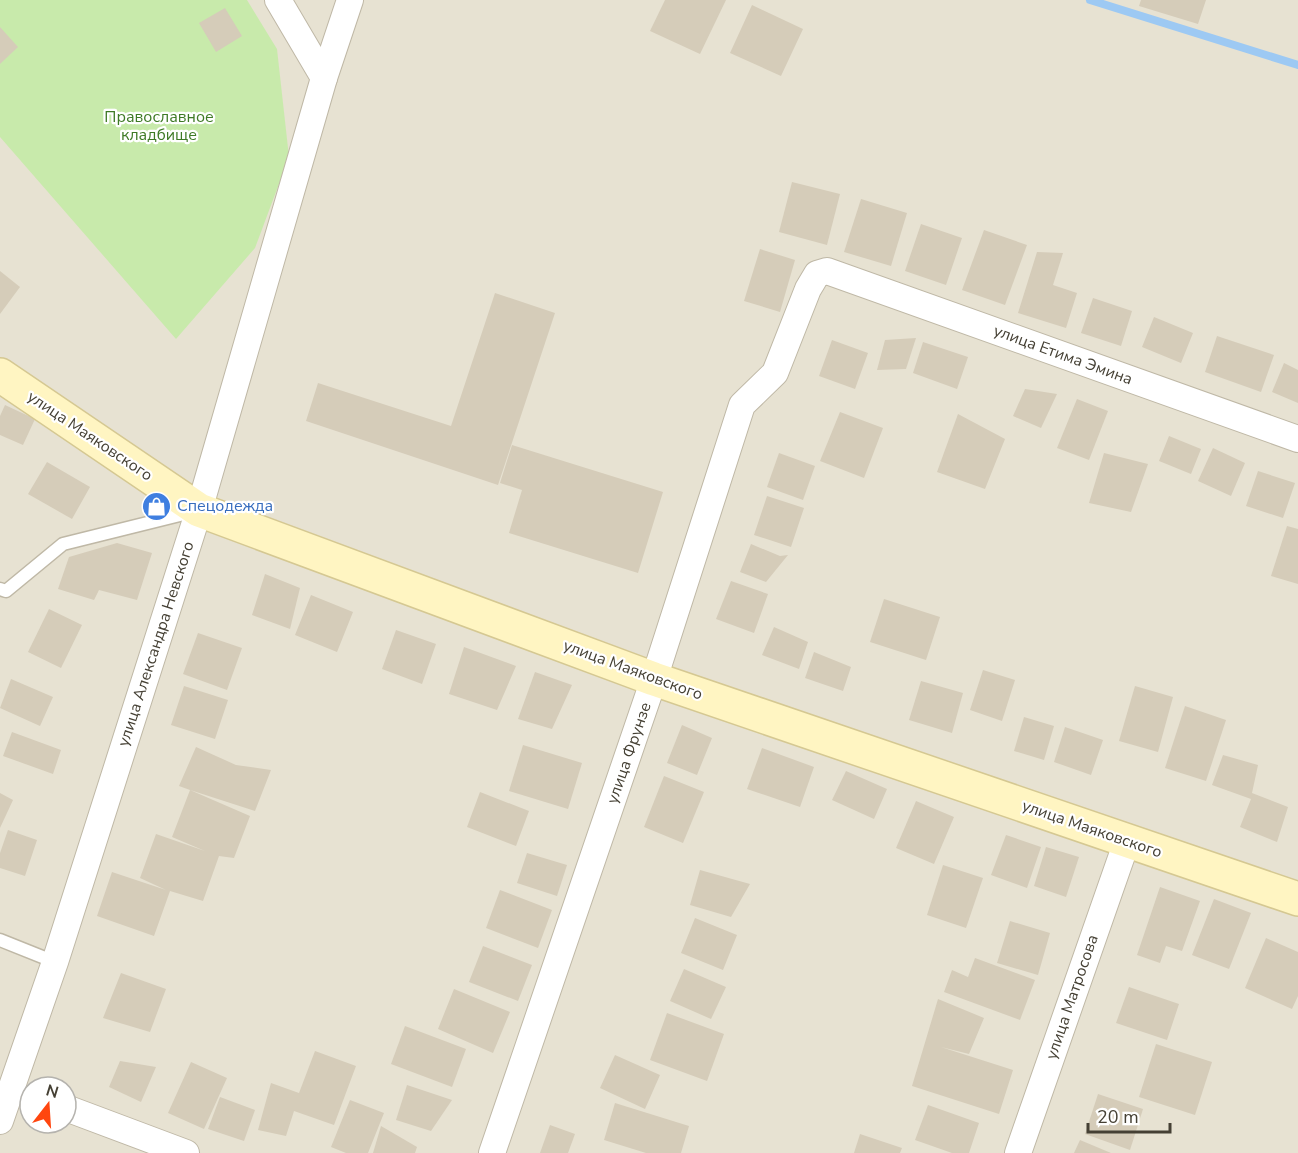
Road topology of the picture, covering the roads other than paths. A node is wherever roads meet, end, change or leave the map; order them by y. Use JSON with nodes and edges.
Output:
{"nodes":[{"id":1,"x":278,"y":0,"type":"edge"},
{"id":2,"x":350,"y":0,"type":"edge"},
{"id":3,"x":324,"y":78,"type":"junction"},
{"id":4,"x":827,"y":271,"type":"joint"},
{"id":5,"x":0,"y":375,"type":"edge"},
{"id":6,"x":1298,"y":439,"type":"edge"},
{"id":7,"x":199,"y":510,"type":"junction"},
{"id":8,"x":0,"y":589,"type":"edge"},
{"id":9,"x":654,"y":679,"type":"junction"},
{"id":10,"x":1127,"y":841,"type":"junction"},
{"id":11,"x":1298,"y":899,"type":"edge"},
{"id":12,"x":0,"y":940,"type":"edge"},
{"id":13,"x":55,"y":962,"type":"junction"},
{"id":14,"x":25,"y":1075,"type":"edge"},
{"id":15,"x":18,"y":1095,"type":"edge"},
{"id":16,"x":78,"y":1112,"type":"edge"},
{"id":17,"x":0,"y":1121,"type":"edge"},
{"id":18,"x":186,"y":1153,"type":"edge"},
{"id":19,"x":492,"y":1153,"type":"edge"},
{"id":20,"x":1018,"y":1153,"type":"edge"}],
"edges":[{"from":1,"to":3,"type":"street"},
{"from":2,"to":3,"type":"street","name":"улица Александра Невского"},
{"from":3,"to":7,"type":"street","name":"улица Александра Невского"},
{"from":4,"to":6,"type":"street","name":"улица Етима Эмина"},
{"from":4,"to":9,"type":"street","name":"улица Фрунзе"},
{"from":5,"to":7,"type":"street","name":"улица Маяковского"},
{"from":7,"to":8,"type":"lane"},
{"from":7,"to":9,"type":"street","name":"улица Маяковского"},
{"from":7,"to":13,"type":"street","name":"улица Александра Невского"},
{"from":9,"to":10,"type":"street","name":"улица Маяковского"},
{"from":9,"to":19,"type":"street","name":"улица Фрунзе"},
{"from":10,"to":11,"type":"street","name":"улица Маяковского"},
{"from":10,"to":20,"type":"street","name":"улица Матросова"},
{"from":12,"to":13,"type":"lane"},
{"from":13,"to":14,"type":"street","name":"улица Александра Невского"},
{"from":15,"to":17,"type":"street","name":"улица Александра Невского"},
{"from":16,"to":18,"type":"street"}]}
